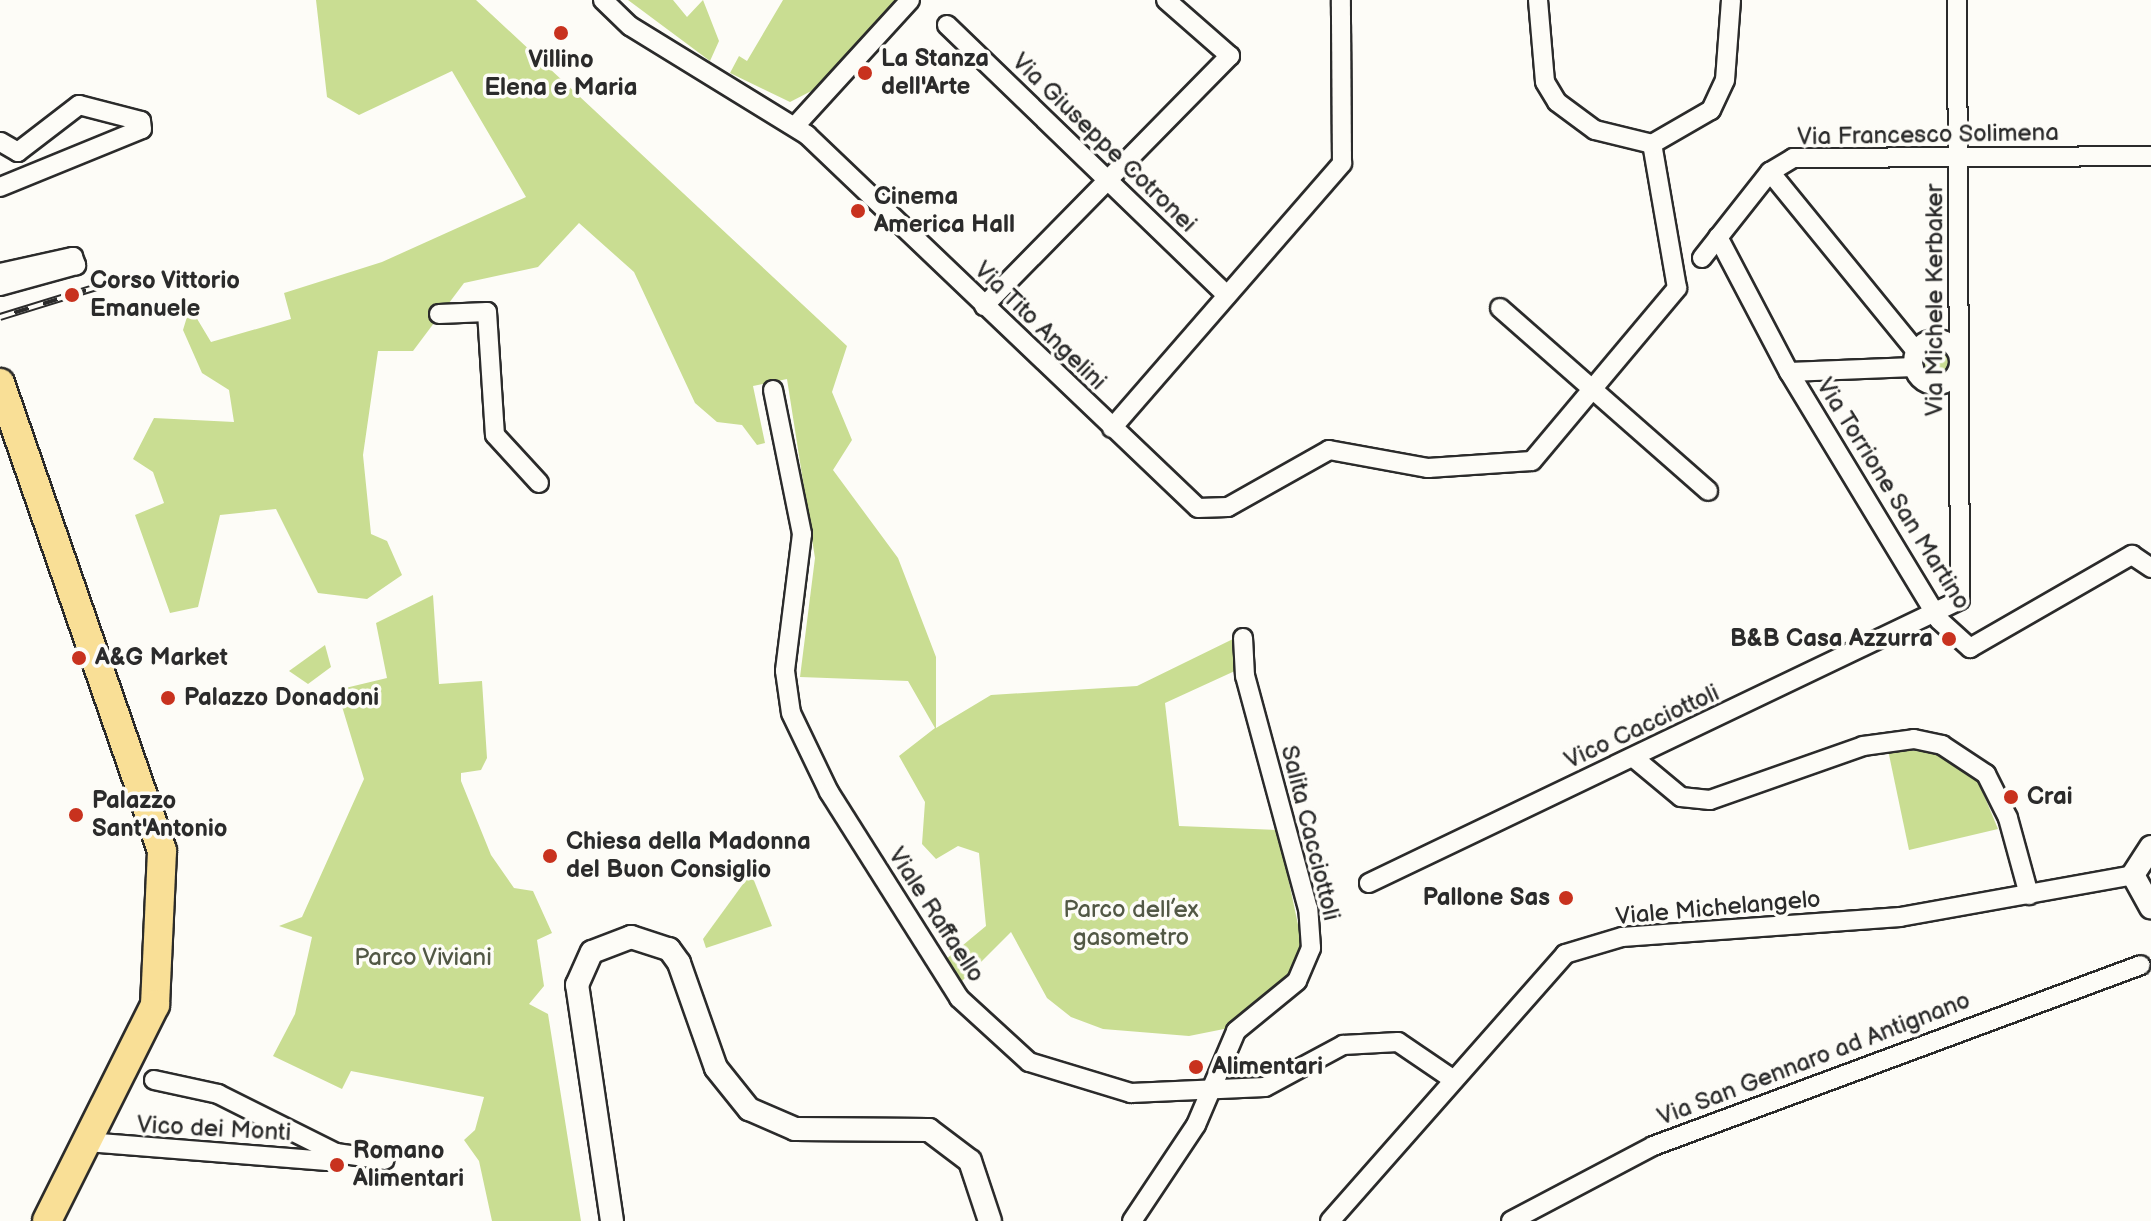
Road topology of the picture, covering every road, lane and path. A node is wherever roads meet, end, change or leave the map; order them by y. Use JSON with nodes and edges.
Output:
{"nodes":[{"id":1,"x":603,"y":0,"type":"edge"},
{"id":2,"x":910,"y":0,"type":"edge"},
{"id":3,"x":1166,"y":0,"type":"edge"},
{"id":4,"x":1341,"y":0,"type":"edge"},
{"id":5,"x":1538,"y":0,"type":"edge"},
{"id":6,"x":1731,"y":0,"type":"edge"},
{"id":7,"x":1957,"y":0,"type":"edge"},
{"id":8,"x":947,"y":25,"type":"dead end"},
{"id":9,"x":796,"y":125,"type":"junction"},
{"id":10,"x":1,"y":142,"type":"edge"},
{"id":11,"x":1652,"y":144,"type":"junction"},
{"id":12,"x":2151,"y":156,"type":"edge"},
{"id":13,"x":1958,"y":157,"type":"junction"},
{"id":14,"x":1770,"y":172,"type":"junction"},
{"id":15,"x":1107,"y":179,"type":"junction"},
{"id":16,"x":0,"y":187,"type":"edge"},
{"id":17,"x":1718,"y":237,"type":"junction"},
{"id":18,"x":1702,"y":258,"type":"dead end"},
{"id":19,"x":0,"y":273,"type":"edge"},
{"id":20,"x":0,"y":286,"type":"edge"},
{"id":21,"x":1227,"y":295,"type":"junction"},
{"id":22,"x":984,"y":306,"type":"junction"},
{"id":23,"x":1500,"y":308,"type":"dead end"},
{"id":24,"x":439,"y":314,"type":"dead end"},
{"id":25,"x":1915,"y":359,"type":"junction"},
{"id":26,"x":1958,"y":364,"type":"junction"},
{"id":27,"x":1789,"y":372,"type":"junction"},
{"id":28,"x":0,"y":383,"type":"edge"},
{"id":29,"x":1594,"y":386,"type":"junction"},
{"id":30,"x":773,"y":390,"type":"dead end"},
{"id":31,"x":1112,"y":428,"type":"junction"},
{"id":32,"x":539,"y":483,"type":"dead end"},
{"id":33,"x":1708,"y":491,"type":"dead end"},
{"id":34,"x":2151,"y":568,"type":"edge"},
{"id":35,"x":1960,"y":600,"type":"joint"},
{"id":36,"x":1935,"y":613,"type":"junction"},
{"id":37,"x":1243,"y":638,"type":"dead end"},
{"id":38,"x":1634,"y":758,"type":"junction"},
{"id":39,"x":2151,"y":847,"type":"edge"},
{"id":40,"x":2133,"y":875,"type":"junction"},
{"id":41,"x":1369,"y":883,"type":"dead end"},
{"id":42,"x":2029,"y":895,"type":"junction"},
{"id":43,"x":2151,"y":907,"type":"edge"},
{"id":44,"x":2141,"y":965,"type":"dead end"},
{"id":45,"x":1451,"y":1078,"type":"junction"},
{"id":46,"x":154,"y":1080,"type":"dead end"},
{"id":47,"x":1214,"y":1089,"type":"junction"},
{"id":48,"x":88,"y":1140,"type":"junction"},
{"id":49,"x":336,"y":1153,"type":"junction"},
{"id":50,"x":385,"y":1160,"type":"dead end"},
{"id":51,"x":1511,"y":1220,"type":"edge"},
{"id":52,"x":47,"y":1221,"type":"edge"},
{"id":53,"x":612,"y":1221,"type":"edge"},
{"id":54,"x":990,"y":1221,"type":"edge"},
{"id":55,"x":1132,"y":1221,"type":"edge"},
{"id":56,"x":1330,"y":1221,"type":"edge"}],
"edges":[{"from":1,"to":9,"type":"street","name":"Via Tito Angelini"},
{"from":2,"to":9,"type":"street"},
{"from":3,"to":15,"type":"street"},
{"from":4,"to":21,"type":"street"},
{"from":5,"to":11,"type":"street"},
{"from":6,"to":11,"type":"street"},
{"from":7,"to":13,"type":"street","name":"Via Michele Kerbaker"},
{"from":8,"to":15,"type":"street","name":"Via Giuseppe Cotronei"},
{"from":9,"to":22,"type":"street","name":"Via Tito Angelini"},
{"from":10,"to":16,"type":"street"},
{"from":11,"to":29,"type":"street","name":"Via Tito Angelini"},
{"from":12,"to":13,"type":"street","name":"Via Francesco Solimena"},
{"from":13,"to":14,"type":"street","name":"Via Francesco Solimena"},
{"from":13,"to":26,"type":"street","name":"Via Michele Kerbaker"},
{"from":14,"to":17,"type":"street","name":"Via Francesco Solimena"},
{"from":14,"to":25,"type":"street"},
{"from":15,"to":21,"type":"street","name":"Via Giuseppe Cotronei"},
{"from":15,"to":22,"type":"street"},
{"from":17,"to":18,"type":"street","name":"Via Francesco Solimena"},
{"from":17,"to":27,"type":"street","name":"Via Torrione San Martino"},
{"from":19,"to":20,"type":"street"},
{"from":21,"to":31,"type":"street"},
{"from":22,"to":31,"type":"street","name":"Via Tito Angelini"},
{"from":23,"to":29,"type":"street"},
{"from":24,"to":32,"type":"street"},
{"from":25,"to":26,"type":"street"},
{"from":25,"to":26,"type":"street"},
{"from":25,"to":27,"type":"street"},
{"from":26,"to":35,"type":"street","name":"Via Michele Kerbaker"},
{"from":27,"to":36,"type":"street","name":"Via Torrione San Martino"},
{"from":28,"to":48,"type":"main road"},
{"from":29,"to":31,"type":"street","name":"Via Tito Angelini"},
{"from":29,"to":33,"type":"street"},
{"from":30,"to":47,"type":"street","name":"Viale Raffaello"},
{"from":34,"to":36,"type":"street","name":"Via Torrione San Martino"},
{"from":35,"to":36,"type":"street","name":"Vico Cacciottoli"},
{"from":36,"to":38,"type":"street","name":"Vico Cacciottoli"},
{"from":37,"to":47,"type":"street","name":"Salita Cacciottoli"},
{"from":38,"to":41,"type":"street","name":"Vico Cacciottoli"},
{"from":38,"to":42,"type":"street"},
{"from":39,"to":40,"type":"street"},
{"from":40,"to":42,"type":"street","name":"Viale Michelangelo"},
{"from":40,"to":43,"type":"street"},
{"from":42,"to":45,"type":"street","name":"Viale Michelangelo"},
{"from":44,"to":51,"type":"street","name":"Via San Gennaro ad Antignano"},
{"from":45,"to":47,"type":"street","name":"Viale Raffaello"},
{"from":45,"to":56,"type":"street","name":"Viale Michelangelo"},
{"from":46,"to":49,"type":"street"},
{"from":47,"to":55,"type":"street","name":"Salita Cacciottoli"},
{"from":48,"to":49,"type":"street","name":"Vico dei Monti"},
{"from":48,"to":52,"type":"main road"},
{"from":49,"to":50,"type":"street"},
{"from":53,"to":54,"type":"street"}]}
